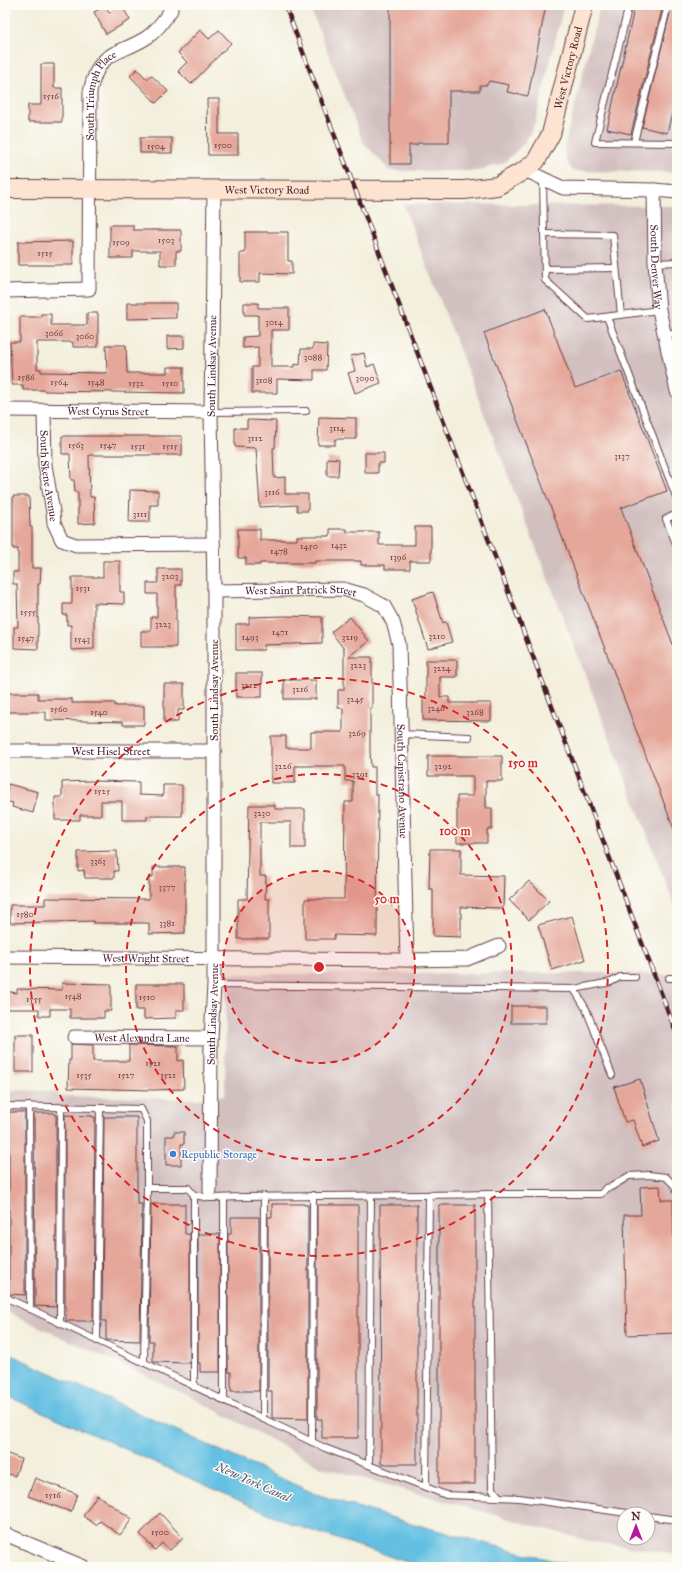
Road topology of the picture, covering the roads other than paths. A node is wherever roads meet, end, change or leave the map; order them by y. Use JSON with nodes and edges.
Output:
{"nodes":[{"id":1,"x":584,"y":5,"type":"edge"},
{"id":2,"x":629,"y":5,"type":"edge"},
{"id":3,"x":668,"y":5,"type":"edge"},
{"id":4,"x":172,"y":10,"type":"dead end"},
{"id":5,"x":677,"y":141,"type":"edge"},
{"id":6,"x":634,"y":142,"type":"junction"},
{"id":7,"x":525,"y":170,"type":"junction"},
{"id":8,"x":543,"y":178,"type":"junction"},
{"id":9,"x":5,"y":189,"type":"edge"},
{"id":10,"x":91,"y":189,"type":"junction"},
{"id":11,"x":214,"y":190,"type":"junction"},
{"id":12,"x":654,"y":190,"type":"junction"},
{"id":13,"x":677,"y":192,"type":"edge"},
{"id":14,"x":544,"y":234,"type":"junction"},
{"id":15,"x":677,"y":262,"type":"edge"},
{"id":16,"x":655,"y":263,"type":"junction"},
{"id":17,"x":616,"y":268,"type":"junction"},
{"id":18,"x":544,"y":269,"type":"junction"},
{"id":19,"x":5,"y":291,"type":"edge"},
{"id":20,"x":659,"y":310,"type":"junction"},
{"id":21,"x":621,"y":315,"type":"junction"},
{"id":22,"x":607,"y":317,"type":"junction"},
{"id":23,"x":677,"y":332,"type":"edge"},
{"id":24,"x":664,"y":335,"type":"junction"},
{"id":25,"x":677,"y":391,"type":"edge"},
{"id":26,"x":5,"y":410,"type":"edge"},
{"id":27,"x":44,"y":410,"type":"junction"},
{"id":28,"x":306,"y":411,"type":"dead end"},
{"id":29,"x":211,"y":412,"type":"junction"},
{"id":30,"x":677,"y":499,"type":"edge"},
{"id":31,"x":677,"y":514,"type":"edge"},
{"id":32,"x":213,"y":544,"type":"junction"},
{"id":33,"x":677,"y":546,"type":"edge"},
{"id":34,"x":214,"y":591,"type":"junction"},
{"id":35,"x":384,"y":606,"type":"joint"},
{"id":36,"x":401,"y":734,"type":"junction"},
{"id":37,"x":469,"y":736,"type":"dead end"},
{"id":38,"x":8,"y":751,"type":"dead end"},
{"id":39,"x":214,"y":751,"type":"junction"},
{"id":40,"x":499,"y":946,"type":"dead end"},
{"id":41,"x":5,"y":957,"type":"edge"},
{"id":42,"x":214,"y":959,"type":"junction"},
{"id":43,"x":407,"y":960,"type":"junction"},
{"id":44,"x":635,"y":977,"type":"dead end"},
{"id":45,"x":669,"y":978,"type":"dead end"},
{"id":46,"x":677,"y":978,"type":"edge"},
{"id":47,"x":214,"y":984,"type":"junction"},
{"id":48,"x":574,"y":989,"type":"junction"},
{"id":49,"x":74,"y":1037,"type":"dead end"},
{"id":50,"x":211,"y":1038,"type":"junction"},
{"id":51,"x":612,"y":1075,"type":"dead end"},
{"id":52,"x":5,"y":1106,"type":"edge"},
{"id":53,"x":29,"y":1106,"type":"junction"},
{"id":54,"x":61,"y":1107,"type":"junction"},
{"id":55,"x":100,"y":1108,"type":"junction"},
{"id":56,"x":147,"y":1188,"type":"junction"},
{"id":57,"x":677,"y":1192,"type":"edge"},
{"id":58,"x":210,"y":1194,"type":"junction"},
{"id":59,"x":488,"y":1194,"type":"junction"},
{"id":60,"x":194,"y":1195,"type":"junction"},
{"id":61,"x":313,"y":1195,"type":"junction"},
{"id":62,"x":429,"y":1195,"type":"junction"},
{"id":63,"x":264,"y":1196,"type":"junction"},
{"id":64,"x":371,"y":1196,"type":"junction"},
{"id":65,"x":224,"y":1198,"type":"junction"},
{"id":66,"x":5,"y":1297,"type":"edge"},
{"id":67,"x":30,"y":1309,"type":"junction"},
{"id":68,"x":60,"y":1323,"type":"junction"},
{"id":69,"x":96,"y":1340,"type":"junction"},
{"id":70,"x":144,"y":1363,"type":"junction"},
{"id":71,"x":194,"y":1387,"type":"junction"},
{"id":72,"x":224,"y":1401,"type":"junction"},
{"id":73,"x":263,"y":1419,"type":"junction"},
{"id":74,"x":312,"y":1442,"type":"junction"},
{"id":75,"x":369,"y":1465,"type":"junction"},
{"id":76,"x":426,"y":1487,"type":"junction"},
{"id":77,"x":500,"y":1497,"type":"junction"},
{"id":78,"x":616,"y":1512,"type":"edge"},
{"id":79,"x":656,"y":1517,"type":"edge"},
{"id":80,"x":677,"y":1520,"type":"edge"},
{"id":81,"x":5,"y":1534,"type":"edge"},
{"id":82,"x":84,"y":1567,"type":"edge"}],
"edges":[{"from":1,"to":7,"type":"street","name":"West Victory Road"},
{"from":2,"to":6,"type":"lane"},
{"from":3,"to":6,"type":"lane"},
{"from":4,"to":10,"type":"street","name":"South Triumph Place"},
{"from":5,"to":6,"type":"lane"},
{"from":7,"to":8,"type":"street"},
{"from":7,"to":11,"type":"street","name":"West Victory Road"},
{"from":8,"to":12,"type":"street"},
{"from":8,"to":14,"type":"lane"},
{"from":9,"to":10,"type":"street","name":"West Victory Road"},
{"from":10,"to":11,"type":"street","name":"West Victory Road"},
{"from":10,"to":19,"type":"street","name":"South Triumph Place"},
{"from":11,"to":29,"type":"street","name":"South Lindsay Avenue"},
{"from":12,"to":13,"type":"street"},
{"from":12,"to":16,"type":"street","name":"South Denver Way"},
{"from":14,"to":17,"type":"lane"},
{"from":14,"to":18,"type":"lane"},
{"from":15,"to":16,"type":"lane"},
{"from":16,"to":20,"type":"street","name":"South Denver Way"},
{"from":17,"to":18,"type":"lane"},
{"from":17,"to":21,"type":"lane"},
{"from":18,"to":22,"type":"lane"},
{"from":20,"to":21,"type":"lane"},
{"from":20,"to":24,"type":"street","name":"South Denver Way"},
{"from":21,"to":22,"type":"lane"},
{"from":22,"to":30,"type":"lane"},
{"from":23,"to":24,"type":"lane"},
{"from":24,"to":25,"type":"street","name":"South Denver Way"},
{"from":26,"to":27,"type":"street","name":"West Cyrus Street"},
{"from":27,"to":29,"type":"street","name":"West Cyrus Street"},
{"from":27,"to":32,"type":"street","name":"South Skene Avenue"},
{"from":28,"to":29,"type":"lane"},
{"from":29,"to":32,"type":"street","name":"South Lindsay Avenue"},
{"from":31,"to":33,"type":"lane"},
{"from":32,"to":34,"type":"street","name":"South Lindsay Avenue"},
{"from":34,"to":35,"type":"street","name":"West Saint Patrick Street"},
{"from":34,"to":39,"type":"street","name":"South Lindsay Avenue"},
{"from":35,"to":36,"type":"street","name":"South Capistrano Avenue"},
{"from":36,"to":37,"type":"lane"},
{"from":36,"to":43,"type":"street","name":"South Capistrano Avenue"},
{"from":38,"to":39,"type":"street","name":"West Hisel Street"},
{"from":39,"to":42,"type":"street","name":"South Lindsay Avenue"},
{"from":40,"to":43,"type":"street","name":"West Wright Street"},
{"from":41,"to":42,"type":"street","name":"West Wright Street"},
{"from":42,"to":43,"type":"street","name":"West Wright Street"},
{"from":42,"to":47,"type":"street","name":"South Lindsay Avenue"},
{"from":44,"to":48,"type":"lane"},
{"from":45,"to":46,"type":"lane"},
{"from":47,"to":48,"type":"lane"},
{"from":47,"to":50,"type":"street","name":"South Lindsay Avenue"},
{"from":48,"to":51,"type":"lane"},
{"from":49,"to":50,"type":"street","name":"West Alexandra Lane"},
{"from":50,"to":58,"type":"street","name":"South Lindsay Avenue"},
{"from":52,"to":53,"type":"lane"},
{"from":53,"to":54,"type":"lane"},
{"from":53,"to":67,"type":"lane"},
{"from":54,"to":55,"type":"lane"},
{"from":54,"to":68,"type":"lane"},
{"from":55,"to":56,"type":"lane"},
{"from":55,"to":69,"type":"lane"},
{"from":56,"to":60,"type":"lane"},
{"from":56,"to":70,"type":"lane"},
{"from":57,"to":59,"type":"lane"},
{"from":58,"to":60,"type":"lane"},
{"from":58,"to":65,"type":"lane"},
{"from":59,"to":62,"type":"lane"},
{"from":59,"to":77,"type":"lane"},
{"from":60,"to":71,"type":"lane"},
{"from":61,"to":63,"type":"lane"},
{"from":61,"to":64,"type":"lane"},
{"from":61,"to":74,"type":"lane"},
{"from":62,"to":64,"type":"lane"},
{"from":62,"to":76,"type":"lane"},
{"from":63,"to":65,"type":"lane"},
{"from":63,"to":73,"type":"lane"},
{"from":64,"to":75,"type":"lane"},
{"from":65,"to":72,"type":"lane"},
{"from":66,"to":67,"type":"lane"},
{"from":67,"to":68,"type":"lane"},
{"from":68,"to":69,"type":"lane"},
{"from":69,"to":70,"type":"lane"},
{"from":70,"to":71,"type":"lane"},
{"from":71,"to":72,"type":"lane"},
{"from":72,"to":73,"type":"lane"},
{"from":73,"to":74,"type":"lane"},
{"from":74,"to":75,"type":"lane"},
{"from":75,"to":76,"type":"lane"},
{"from":76,"to":77,"type":"lane"},
{"from":77,"to":78,"type":"lane"},
{"from":79,"to":80,"type":"lane"},
{"from":81,"to":82,"type":"street"}]}
